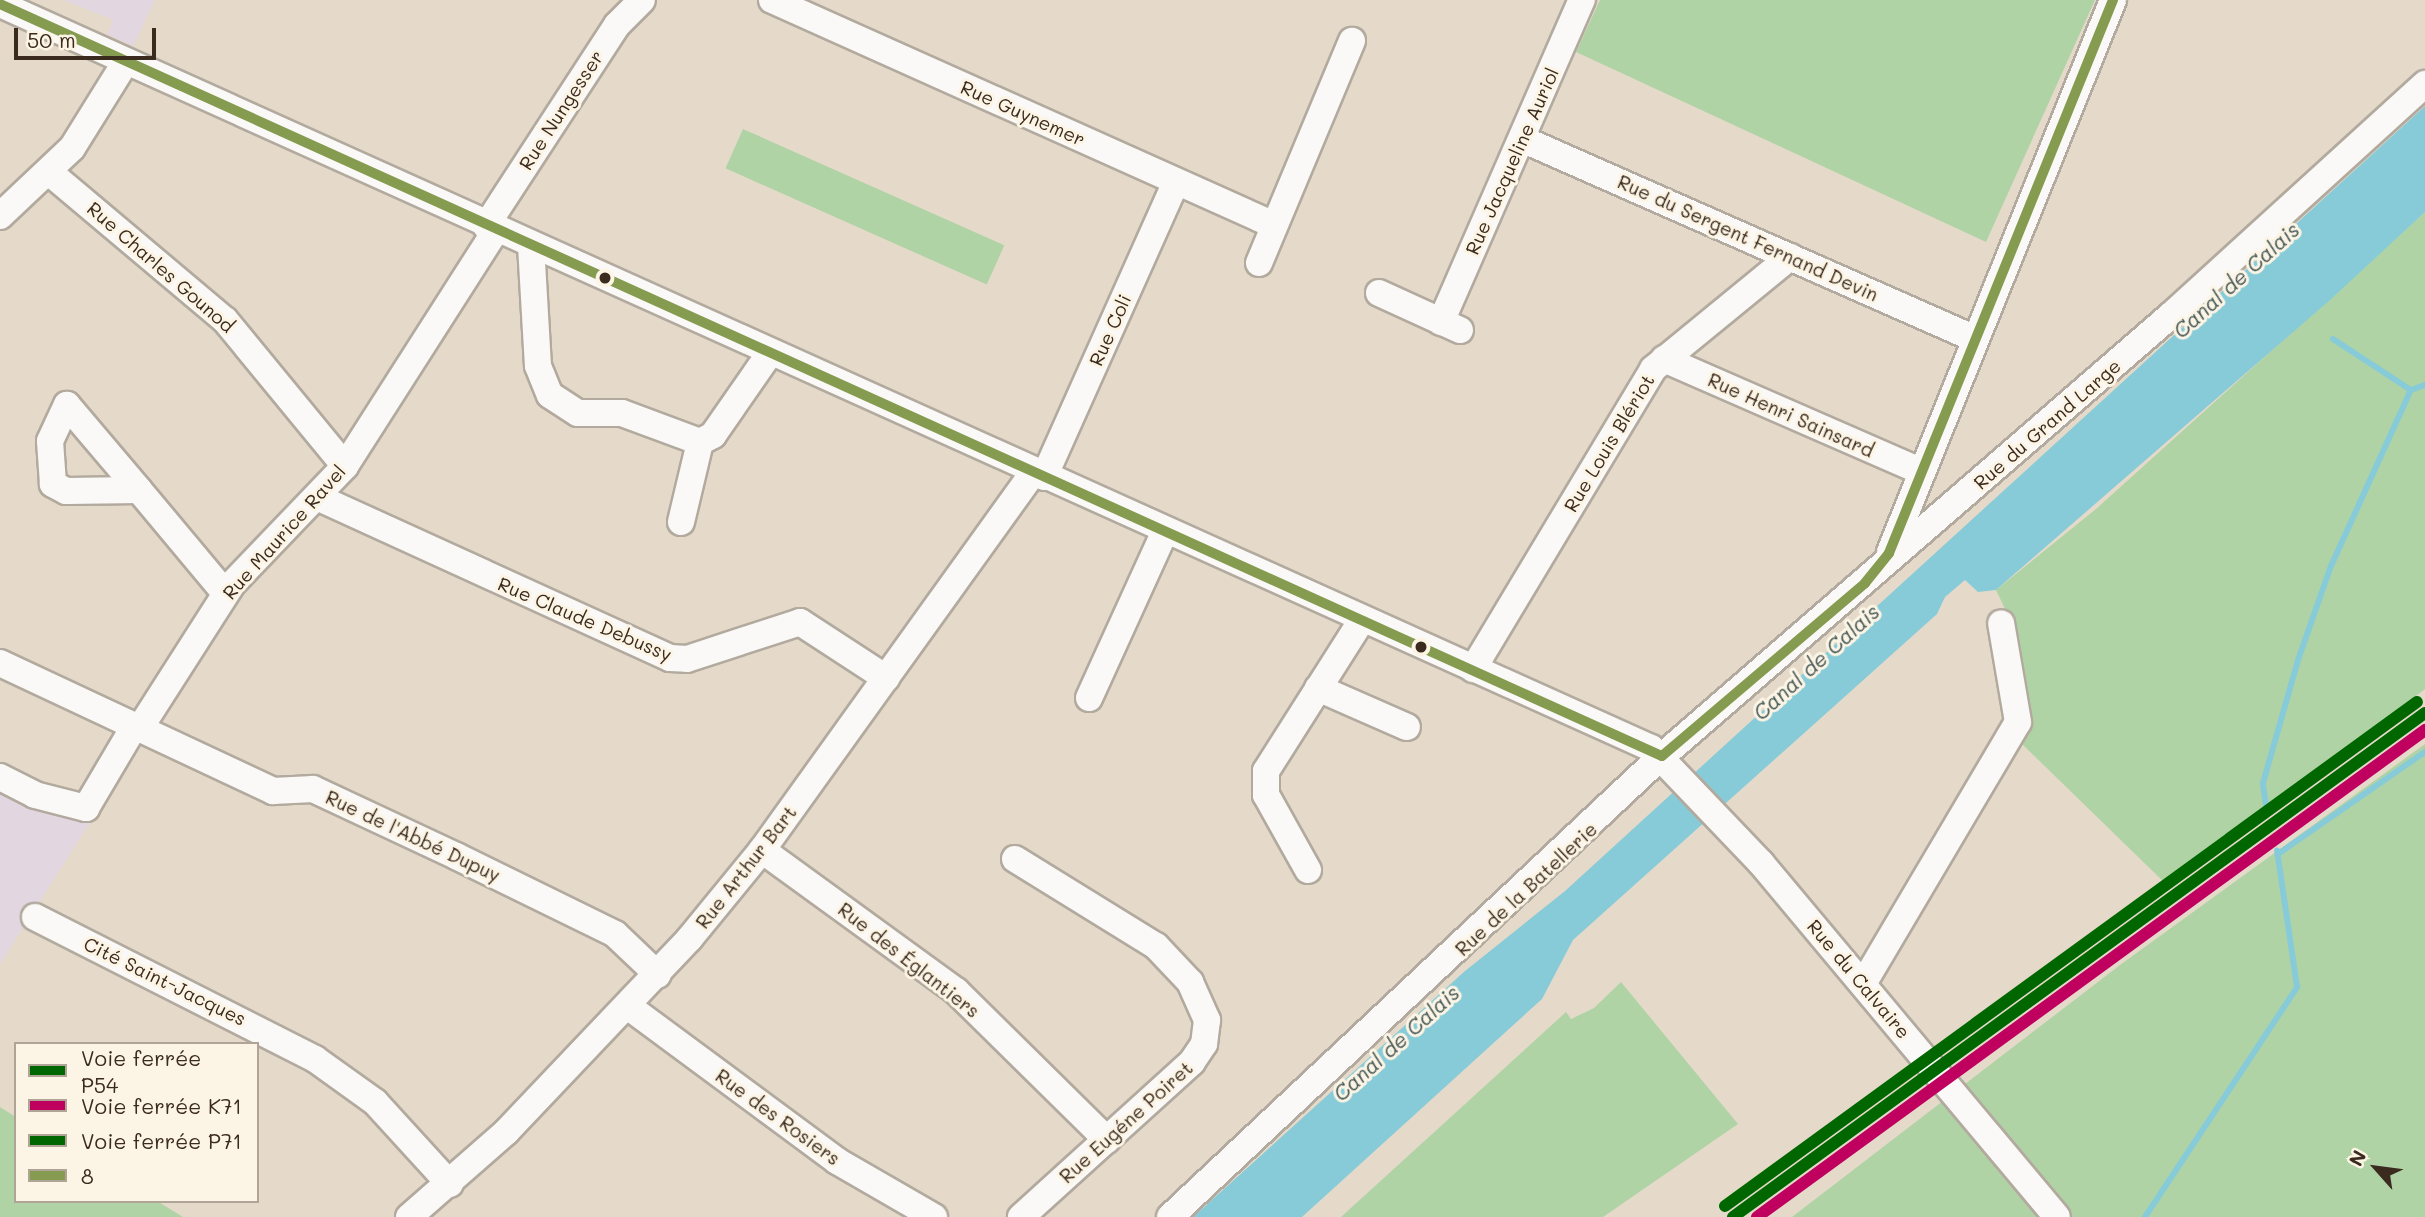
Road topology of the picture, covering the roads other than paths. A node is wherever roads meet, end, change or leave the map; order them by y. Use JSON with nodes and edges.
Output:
{"nodes":[{"id":1,"x":642,"y":0,"type":"edge"},
{"id":2,"x":772,"y":0,"type":"edge"},
{"id":3,"x":1582,"y":0,"type":"edge"},
{"id":4,"x":2113,"y":0,"type":"edge"},
{"id":5,"x":0,"y":4,"type":"edge"},
{"id":6,"x":1352,"y":41,"type":"dead end"},
{"id":7,"x":125,"y":63,"type":"junction"},
{"id":8,"x":2425,"y":84,"type":"edge"},
{"id":9,"x":1522,"y":139,"type":"junction"},
{"id":10,"x":49,"y":172,"type":"junction"},
{"id":11,"x":1175,"y":182,"type":"junction"},
{"id":12,"x":0,"y":216,"type":"edge"},
{"id":13,"x":1274,"y":225,"type":"junction"},
{"id":14,"x":491,"y":228,"type":"junction"},
{"id":15,"x":531,"y":245,"type":"junction"},
{"id":16,"x":1790,"y":257,"type":"junction"},
{"id":17,"x":1259,"y":263,"type":"dead end"},
{"id":18,"x":1379,"y":293,"type":"dead end"},
{"id":19,"x":1973,"y":338,"type":"junction"},
{"id":20,"x":770,"y":354,"type":"junction"},
{"id":21,"x":1664,"y":359,"type":"junction"},
{"id":22,"x":700,"y":442,"type":"junction"},
{"id":23,"x":345,"y":466,"type":"junction"},
{"id":24,"x":1918,"y":470,"type":"junction"},
{"id":25,"x":1039,"y":475,"type":"junction"},
{"id":26,"x":139,"y":490,"type":"dead end"},
{"id":27,"x":319,"y":498,"type":"junction"},
{"id":28,"x":681,"y":523,"type":"dead end"},
{"id":29,"x":1165,"y":531,"type":"junction"},
{"id":30,"x":1889,"y":553,"type":"junction"},
{"id":31,"x":225,"y":593,"type":"junction"},
{"id":32,"x":1362,"y":620,"type":"junction"},
{"id":33,"x":2001,"y":623,"type":"dead end"},
{"id":34,"x":0,"y":663,"type":"edge"},
{"id":35,"x":1473,"y":669,"type":"junction"},
{"id":36,"x":886,"y":678,"type":"junction"},
{"id":37,"x":1318,"y":688,"type":"junction"},
{"id":38,"x":1089,"y":698,"type":"dead end"},
{"id":39,"x":137,"y":727,"type":"junction"},
{"id":40,"x":1406,"y":727,"type":"dead end"},
{"id":41,"x":1669,"y":762,"type":"junction"},
{"id":42,"x":0,"y":777,"type":"edge"},
{"id":43,"x":762,"y":850,"type":"junction"},
{"id":44,"x":1015,"y":859,"type":"dead end"},
{"id":45,"x":1308,"y":870,"type":"dead end"},
{"id":46,"x":35,"y":917,"type":"dead end"},
{"id":47,"x":658,"y":975,"type":"junction"},
{"id":48,"x":1863,"y":984,"type":"junction"},
{"id":49,"x":629,"y":1007,"type":"junction"},
{"id":50,"x":1107,"y":1140,"type":"junction"},
{"id":51,"x":450,"y":1184,"type":"junction"},
{"id":52,"x":409,"y":1217,"type":"edge"},
{"id":53,"x":934,"y":1217,"type":"edge"},
{"id":54,"x":1021,"y":1217,"type":"edge"},
{"id":55,"x":1170,"y":1217,"type":"edge"},
{"id":56,"x":2057,"y":1217,"type":"edge"}],
"edges":[{"from":1,"to":14,"type":"street","name":"Rue Nungesser"},
{"from":2,"to":11,"type":"street","name":"Rue Guynemer"},
{"from":3,"to":9,"type":"street","name":"Rue Jacqueline Auriol"},
{"from":4,"to":19,"type":"street"},
{"from":5,"to":7,"type":"street"},
{"from":6,"to":13,"type":"street"},
{"from":7,"to":10,"type":"street"},
{"from":7,"to":14,"type":"street"},
{"from":8,"to":30,"type":"street","name":"Rue du Grand Large"},
{"from":9,"to":16,"type":"street","name":"Rue du Sergent Fernand Devin"},
{"from":9,"to":18,"type":"street","name":"Rue Jacqueline Auriol"},
{"from":10,"to":12,"type":"street"},
{"from":10,"to":23,"type":"street","name":"Rue Charles Gounod"},
{"from":11,"to":13,"type":"street","name":"Rue Guynemer"},
{"from":11,"to":25,"type":"street","name":"Rue Coli"},
{"from":13,"to":17,"type":"street"},
{"from":14,"to":15,"type":"street"},
{"from":14,"to":23,"type":"street","name":"Rue Maurice Ravel"},
{"from":15,"to":20,"type":"street"},
{"from":15,"to":22,"type":"street"},
{"from":16,"to":19,"type":"street","name":"Rue du Sergent Fernand Devin"},
{"from":16,"to":21,"type":"street","name":"Rue Louis Blériot"},
{"from":19,"to":24,"type":"street"},
{"from":20,"to":22,"type":"street"},
{"from":20,"to":25,"type":"street"},
{"from":21,"to":24,"type":"street","name":"Rue Henri Sainsard"},
{"from":21,"to":35,"type":"street","name":"Rue Louis Blériot"},
{"from":22,"to":28,"type":"street"},
{"from":23,"to":27,"type":"street","name":"Rue Maurice Ravel"},
{"from":24,"to":30,"type":"street"},
{"from":25,"to":29,"type":"street"},
{"from":25,"to":36,"type":"street","name":"Rue Arthur Bart"},
{"from":26,"to":31,"type":"street"},
{"from":27,"to":31,"type":"street","name":"Rue Maurice Ravel"},
{"from":27,"to":36,"type":"street","name":"Rue Claude Debussy"},
{"from":29,"to":32,"type":"street"},
{"from":29,"to":38,"type":"street"},
{"from":30,"to":41,"type":"street","name":"Rue du Grand Large"},
{"from":31,"to":39,"type":"street","name":"Rue Maurice Ravel"},
{"from":32,"to":35,"type":"street"},
{"from":32,"to":37,"type":"street"},
{"from":33,"to":48,"type":"street"},
{"from":34,"to":39,"type":"street","name":"Rue de l'Abbé Dupuy"},
{"from":35,"to":41,"type":"street"},
{"from":36,"to":43,"type":"street","name":"Rue Arthur Bart"},
{"from":37,"to":40,"type":"street"},
{"from":37,"to":45,"type":"street"},
{"from":39,"to":42,"type":"street","name":"Rue Maurice Ravel"},
{"from":39,"to":47,"type":"street","name":"Rue de l'Abbé Dupuy"},
{"from":41,"to":48,"type":"street","name":"Rue du Calvaire"},
{"from":41,"to":55,"type":"street","name":"Rue de la Batellerie"},
{"from":43,"to":47,"type":"street","name":"Rue Arthur Bart"},
{"from":43,"to":50,"type":"street","name":"Rue des Églantiers"},
{"from":44,"to":50,"type":"street","name":"Rue Eugéne Poiret"},
{"from":46,"to":51,"type":"street","name":"Cité Saint-Jacques"},
{"from":47,"to":49,"type":"street","name":"Rue Arthur Bart"},
{"from":48,"to":56,"type":"street","name":"Rue du Calvaire"},
{"from":49,"to":51,"type":"street","name":"Rue Arthur Bart"},
{"from":49,"to":53,"type":"street","name":"Rue des Rosiers"},
{"from":50,"to":54,"type":"street","name":"Rue Eugéne Poiret"},
{"from":51,"to":52,"type":"street","name":"Rue Arthur Bart"}]}
